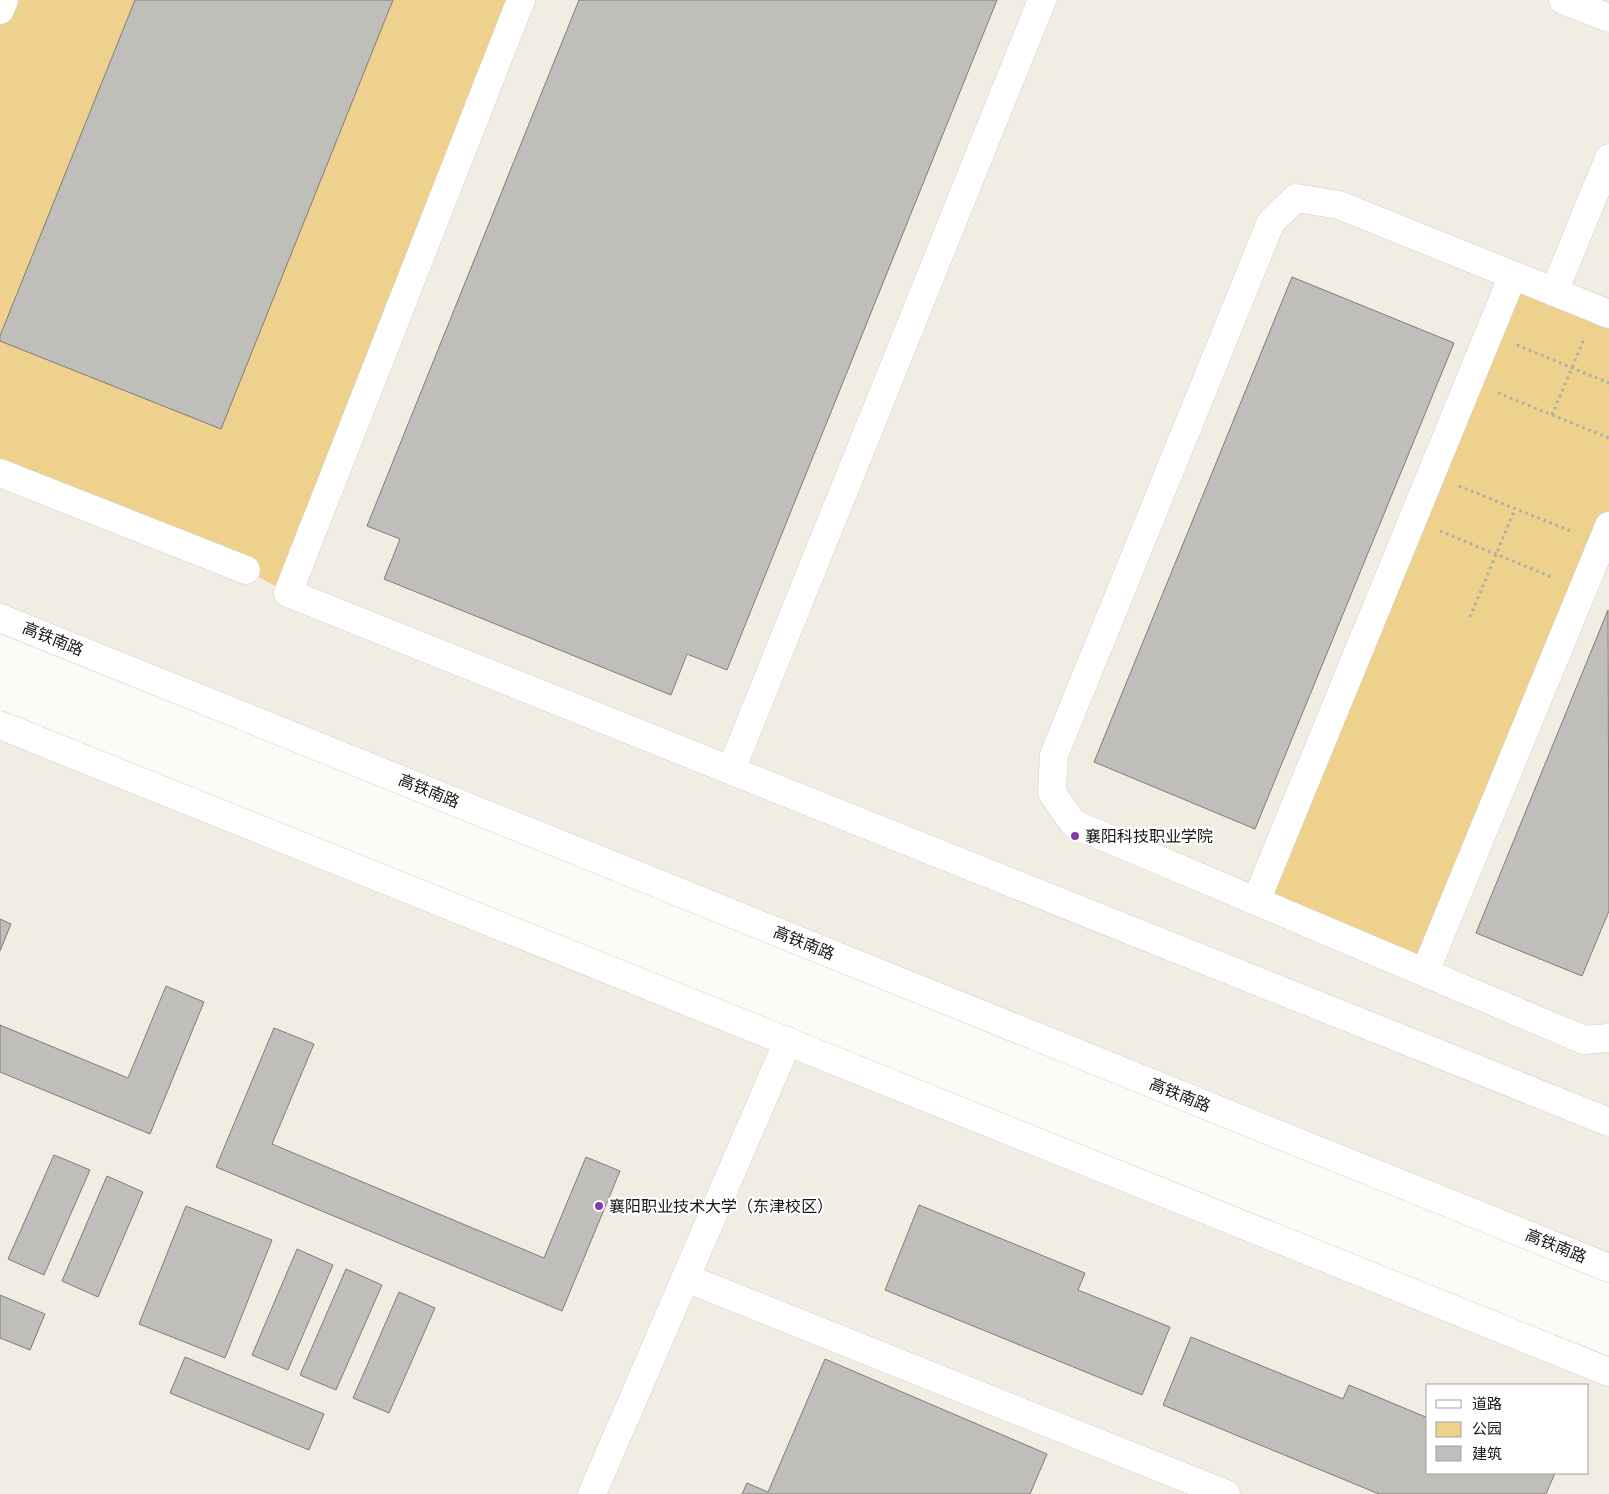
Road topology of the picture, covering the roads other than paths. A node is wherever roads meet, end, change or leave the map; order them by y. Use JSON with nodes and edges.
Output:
{"nodes":[{"id":1,"x":4,"y":0,"type":"edge"},
{"id":2,"x":521,"y":0,"type":"edge"},
{"id":3,"x":1042,"y":0,"type":"edge"},
{"id":4,"x":1563,"y":0,"type":"edge"},
{"id":5,"x":0,"y":10,"type":"edge"},
{"id":6,"x":1609,"y":18,"type":"edge"},
{"id":7,"x":1609,"y":158,"type":"edge"},
{"id":8,"x":1514,"y":275,"type":"junction"},
{"id":9,"x":1554,"y":292,"type":"junction"},
{"id":10,"x":1603,"y":311,"type":"edge"},
{"id":11,"x":0,"y":473,"type":"edge"},
{"id":12,"x":1605,"y":535,"type":"edge"},
{"id":13,"x":246,"y":570,"type":"dead end"},
{"id":14,"x":0,"y":618,"type":"edge"},
{"id":15,"x":0,"y":725,"type":"edge"},
{"id":16,"x":731,"y":770,"type":"junction"},
{"id":17,"x":1256,"y":901,"type":"junction"},
{"id":18,"x":1425,"y":972,"type":"junction"},
{"id":19,"x":1609,"y":1038,"type":"edge"},
{"id":20,"x":788,"y":1041,"type":"junction"},
{"id":21,"x":1609,"y":1122,"type":"edge"},
{"id":22,"x":1609,"y":1268,"type":"edge"},
{"id":23,"x":686,"y":1278,"type":"junction"},
{"id":24,"x":1609,"y":1372,"type":"edge"},
{"id":25,"x":592,"y":1494,"type":"edge"},
{"id":26,"x":1226,"y":1494,"type":"edge"}],
"edges":[{"from":1,"to":5,"type":"main road"},
{"from":2,"to":16,"type":"main road"},
{"from":3,"to":16,"type":"main road"},
{"from":4,"to":6,"type":"main road"},
{"from":7,"to":9,"type":"main road"},
{"from":8,"to":9,"type":"main road"},
{"from":8,"to":17,"type":"main road"},
{"from":8,"to":17,"type":"main road"},
{"from":9,"to":10,"type":"main road"},
{"from":11,"to":13,"type":"main road"},
{"from":12,"to":18,"type":"main road"},
{"from":14,"to":22,"type":"main road","name":"高铁南路"},
{"from":15,"to":20,"type":"main road"},
{"from":16,"to":21,"type":"main road"},
{"from":17,"to":18,"type":"main road"},
{"from":18,"to":19,"type":"main road"},
{"from":20,"to":23,"type":"main road"},
{"from":20,"to":24,"type":"main road"},
{"from":23,"to":25,"type":"main road"},
{"from":23,"to":26,"type":"main road"}]}
